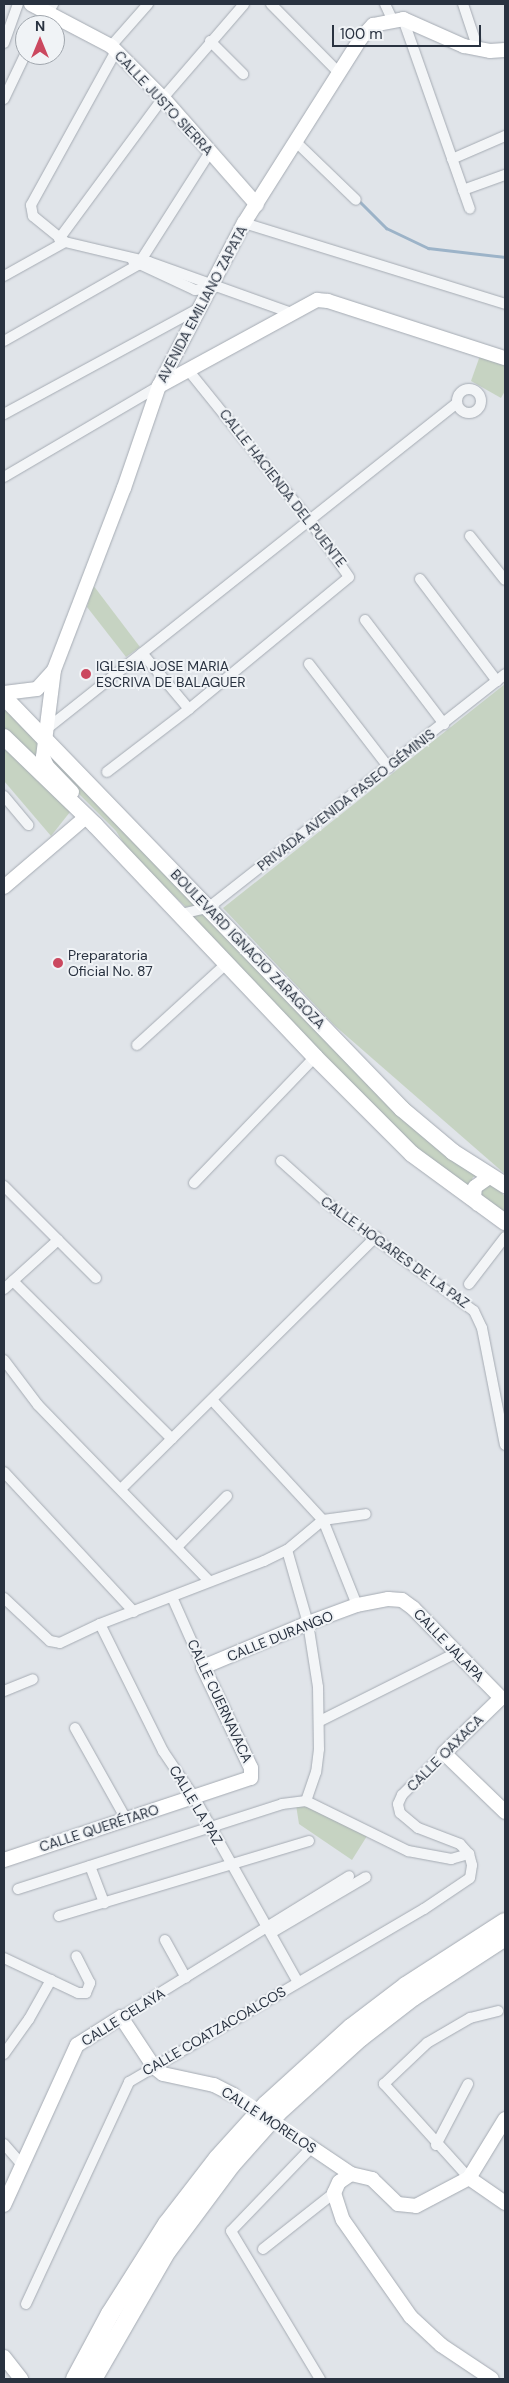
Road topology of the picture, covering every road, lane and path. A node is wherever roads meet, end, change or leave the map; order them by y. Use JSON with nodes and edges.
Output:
{"nodes":[{"id":1,"x":18,"y":4,"type":"edge"},
{"id":2,"x":31,"y":4,"type":"edge"},
{"id":3,"x":148,"y":4,"type":"edge"},
{"id":4,"x":244,"y":4,"type":"edge"},
{"id":5,"x":270,"y":4,"type":"edge"},
{"id":6,"x":378,"y":4,"type":"edge"},
{"id":7,"x":463,"y":4,"type":"edge"},
{"id":8,"x":50,"y":7,"type":"edge"},
{"id":9,"x":392,"y":14,"type":"edge"},
{"id":10,"x":5,"y":37,"type":"edge"},
{"id":11,"x":210,"y":41,"type":"junction"},
{"id":12,"x":114,"y":48,"type":"junction"},
{"id":13,"x":478,"y":49,"type":"junction"},
{"id":14,"x":505,"y":50,"type":"edge"},
{"id":15,"x":20,"y":65,"type":"edge"},
{"id":16,"x":339,"y":73,"type":"junction"},
{"id":17,"x":243,"y":74,"type":"dead end"},
{"id":18,"x":163,"y":98,"type":"junction"},
{"id":19,"x":4,"y":99,"type":"edge"},
{"id":20,"x":505,"y":136,"type":"edge"},
{"id":21,"x":296,"y":142,"type":"junction"},
{"id":22,"x":210,"y":152,"type":"junction"},
{"id":23,"x":452,"y":159,"type":"junction"},
{"id":24,"x":505,"y":175,"type":"edge"},
{"id":25,"x":463,"y":190,"type":"junction"},
{"id":26,"x":356,"y":200,"type":"dead end"},
{"id":27,"x":257,"y":205,"type":"junction"},
{"id":28,"x":470,"y":209,"type":"dead end"},
{"id":29,"x":244,"y":223,"type":"junction"},
{"id":30,"x":62,"y":240,"type":"junction"},
{"id":31,"x":136,"y":261,"type":"junction"},
{"id":32,"x":4,"y":276,"type":"edge"},
{"id":33,"x":210,"y":288,"type":"junction"},
{"id":34,"x":505,"y":304,"type":"edge"},
{"id":35,"x":197,"y":309,"type":"junction"},
{"id":36,"x":289,"y":312,"type":"junction"},
{"id":37,"x":4,"y":341,"type":"edge"},
{"id":38,"x":505,"y":358,"type":"edge"},
{"id":39,"x":188,"y":370,"type":"junction"},
{"id":40,"x":159,"y":386,"type":"junction"},
{"id":41,"x":457,"y":403,"type":"dead end"},
{"id":42,"x":4,"y":414,"type":"edge"},
{"id":43,"x":4,"y":477,"type":"edge"},
{"id":44,"x":310,"y":521,"type":"junction"},
{"id":45,"x":470,"y":536,"type":"dead end"},
{"id":46,"x":420,"y":579,"type":"dead end"},
{"id":47,"x":505,"y":580,"type":"edge"},
{"id":48,"x":365,"y":620,"type":"dead end"},
{"id":49,"x":142,"y":654,"type":"junction"},
{"id":50,"x":309,"y":664,"type":"dead end"},
{"id":51,"x":54,"y":670,"type":"junction"},
{"id":52,"x":501,"y":677,"type":"edge"},
{"id":53,"x":4,"y":695,"type":"edge"},
{"id":54,"x":189,"y":709,"type":"junction"},
{"id":55,"x":444,"y":724,"type":"junction"},
{"id":56,"x":48,"y":734,"type":"junction"},
{"id":57,"x":4,"y":737,"type":"edge"},
{"id":58,"x":389,"y":768,"type":"junction"},
{"id":59,"x":107,"y":772,"type":"dead end"},
{"id":60,"x":4,"y":796,"type":"edge"},
{"id":61,"x":87,"y":816,"type":"junction"},
{"id":62,"x":28,"y":825,"type":"dead end"},
{"id":63,"x":128,"y":858,"type":"junction"},
{"id":64,"x":4,"y":886,"type":"edge"},
{"id":65,"x":208,"y":908,"type":"junction"},
{"id":66,"x":181,"y":914,"type":"junction"},
{"id":67,"x":227,"y":963,"type":"junction"},
{"id":68,"x":137,"y":1045,"type":"dead end"},
{"id":69,"x":315,"y":1057,"type":"junction"},
{"id":70,"x":281,"y":1160,"type":"dead end"},
{"id":71,"x":491,"y":1176,"type":"junction"},
{"id":72,"x":194,"y":1182,"type":"dead end"},
{"id":73,"x":4,"y":1186,"type":"edge"},
{"id":74,"x":505,"y":1186,"type":"edge"},
{"id":75,"x":478,"y":1204,"type":"junction"},
{"id":76,"x":505,"y":1222,"type":"edge"},
{"id":77,"x":376,"y":1237,"type":"junction"},
{"id":78,"x":505,"y":1237,"type":"edge"},
{"id":79,"x":58,"y":1240,"type":"junction"},
{"id":80,"x":96,"y":1278,"type":"dead end"},
{"id":81,"x":13,"y":1281,"type":"junction"},
{"id":82,"x":469,"y":1284,"type":"dead end"},
{"id":83,"x":4,"y":1289,"type":"edge"},
{"id":84,"x":4,"y":1360,"type":"edge"},
{"id":85,"x":212,"y":1401,"type":"junction"},
{"id":86,"x":172,"y":1439,"type":"junction"},
{"id":87,"x":505,"y":1445,"type":"edge"},
{"id":88,"x":4,"y":1472,"type":"edge"},
{"id":89,"x":120,"y":1490,"type":"junction"},
{"id":90,"x":227,"y":1496,"type":"dead end"},
{"id":91,"x":366,"y":1514,"type":"dead end"},
{"id":92,"x":323,"y":1520,"type":"junction"},
{"id":93,"x":178,"y":1546,"type":"junction"},
{"id":94,"x":287,"y":1550,"type":"junction"},
{"id":95,"x":209,"y":1581,"type":"junction"},
{"id":96,"x":172,"y":1597,"type":"junction"},
{"id":97,"x":4,"y":1598,"type":"edge"},
{"id":98,"x":357,"y":1606,"type":"junction"},
{"id":99,"x":134,"y":1612,"type":"junction"},
{"id":100,"x":100,"y":1624,"type":"junction"},
{"id":101,"x":308,"y":1624,"type":"junction"},
{"id":102,"x":456,"y":1654,"type":"junction"},
{"id":103,"x":203,"y":1667,"type":"junction"},
{"id":104,"x":33,"y":1679,"type":"dead end"},
{"id":105,"x":4,"y":1691,"type":"edge"},
{"id":106,"x":503,"y":1700,"type":"edge"},
{"id":107,"x":320,"y":1721,"type":"junction"},
{"id":108,"x":75,"y":1728,"type":"dead end"},
{"id":109,"x":444,"y":1753,"type":"junction"},
{"id":110,"x":194,"y":1797,"type":"junction"},
{"id":111,"x":306,"y":1801,"type":"junction"},
{"id":112,"x":505,"y":1812,"type":"edge"},
{"id":113,"x":126,"y":1819,"type":"junction"},
{"id":114,"x":210,"y":1826,"type":"junction"},
{"id":115,"x":309,"y":1841,"type":"dead end"},
{"id":116,"x":468,"y":1854,"type":"junction"},
{"id":117,"x":4,"y":1860,"type":"edge"},
{"id":118,"x":231,"y":1864,"type":"junction"},
{"id":119,"x":90,"y":1866,"type":"junction"},
{"id":120,"x":350,"y":1876,"type":"dead end"},
{"id":121,"x":366,"y":1876,"type":"dead end"},
{"id":122,"x":18,"y":1889,"type":"dead end"},
{"id":123,"x":104,"y":1903,"type":"junction"},
{"id":124,"x":59,"y":1916,"type":"dead end"},
{"id":125,"x":505,"y":1922,"type":"edge"},
{"id":126,"x":269,"y":1929,"type":"junction"},
{"id":127,"x":505,"y":1937,"type":"edge"},
{"id":128,"x":165,"y":1940,"type":"dead end"},
{"id":129,"x":76,"y":1956,"type":"dead end"},
{"id":130,"x":4,"y":1958,"type":"edge"},
{"id":131,"x":186,"y":1978,"type":"junction"},
{"id":132,"x":51,"y":1980,"type":"junction"},
{"id":133,"x":298,"y":1982,"type":"junction"},
{"id":134,"x":498,"y":2011,"type":"dead end"},
{"id":135,"x":120,"y":2017,"type":"junction"},
{"id":136,"x":4,"y":2054,"type":"edge"},
{"id":137,"x":154,"y":2067,"type":"junction"},
{"id":138,"x":468,"y":2084,"type":"dead end"},
{"id":139,"x":505,"y":2119,"type":"edge"},
{"id":140,"x":4,"y":2144,"type":"edge"},
{"id":141,"x":436,"y":2145,"type":"junction"},
{"id":142,"x":309,"y":2146,"type":"junction"},
{"id":143,"x":22,"y":2165,"type":"junction"},
{"id":144,"x":351,"y":2174,"type":"junction"},
{"id":145,"x":469,"y":2178,"type":"junction"},
{"id":146,"x":334,"y":2193,"type":"junction"},
{"id":147,"x":505,"y":2203,"type":"edge"},
{"id":148,"x":4,"y":2205,"type":"edge"},
{"id":149,"x":263,"y":2249,"type":"dead end"},
{"id":150,"x":26,"y":2304,"type":"dead end"},
{"id":151,"x":4,"y":2357,"type":"edge"},
{"id":152,"x":93,"y":2367,"type":"edge"},
{"id":153,"x":21,"y":2379,"type":"edge"},
{"id":154,"x":75,"y":2379,"type":"edge"},
{"id":155,"x":320,"y":2379,"type":"edge"},
{"id":156,"x":492,"y":2379,"type":"edge"}],
"edges":[{"from":1,"to":10,"type":"street"},
{"from":2,"to":8,"type":"street","name":"CALLE JUSTO SIERRA"},
{"from":3,"to":12,"type":"street"},
{"from":4,"to":11,"type":"street"},
{"from":5,"to":16,"type":"street"},
{"from":6,"to":9,"type":"street"},
{"from":7,"to":13,"type":"street"},
{"from":8,"to":12,"type":"street","name":"CALLE JUSTO SIERRA"},
{"from":9,"to":13,"type":"street"},
{"from":9,"to":16,"type":"street","name":"AVENIDA EMILIANO ZAPATA"},
{"from":9,"to":23,"type":"street"},
{"from":11,"to":17,"type":"street"},
{"from":11,"to":18,"type":"street"},
{"from":12,"to":18,"type":"street","name":"CALLE JUSTO SIERRA"},
{"from":12,"to":30,"type":"street"},
{"from":13,"to":14,"type":"street"},
{"from":15,"to":19,"type":"street"},
{"from":16,"to":21,"type":"street","name":"AVENIDA EMILIANO ZAPATA"},
{"from":18,"to":22,"type":"street","name":"CALLE JUSTO SIERRA"},
{"from":18,"to":30,"type":"street"},
{"from":20,"to":23,"type":"street"},
{"from":21,"to":26,"type":"street"},
{"from":21,"to":27,"type":"street","name":"AVENIDA EMILIANO ZAPATA"},
{"from":22,"to":27,"type":"street","name":"CALLE JUSTO SIERRA"},
{"from":22,"to":31,"type":"street"},
{"from":23,"to":25,"type":"street"},
{"from":24,"to":25,"type":"street"},
{"from":25,"to":28,"type":"street"},
{"from":27,"to":29,"type":"street","name":"AVENIDA EMILIANO ZAPATA"},
{"from":29,"to":33,"type":"street","name":"AVENIDA EMILIANO ZAPATA"},
{"from":29,"to":34,"type":"street"},
{"from":30,"to":31,"type":"street"},
{"from":30,"to":32,"type":"street"},
{"from":31,"to":33,"type":"street"},
{"from":31,"to":37,"type":"street"},
{"from":33,"to":35,"type":"street","name":"AVENIDA EMILIANO ZAPATA"},
{"from":33,"to":36,"type":"street"},
{"from":35,"to":40,"type":"street","name":"AVENIDA EMILIANO ZAPATA"},
{"from":35,"to":42,"type":"street"},
{"from":36,"to":38,"type":"street"},
{"from":36,"to":39,"type":"street"},
{"from":39,"to":40,"type":"street"},
{"from":39,"to":44,"type":"street","name":"CALLE HACIENDA DEL PUENTE"},
{"from":40,"to":43,"type":"street"},
{"from":40,"to":51,"type":"street","name":"AVENIDA EMILIANO ZAPATA"},
{"from":41,"to":44,"type":"street"},
{"from":44,"to":49,"type":"street"},
{"from":44,"to":54,"type":"street","name":"CALLE HACIENDA DEL PUENTE"},
{"from":45,"to":47,"type":"street"},
{"from":46,"to":52,"type":"street"},
{"from":48,"to":55,"type":"street"},
{"from":49,"to":54,"type":"street"},
{"from":49,"to":56,"type":"street"},
{"from":50,"to":58,"type":"street"},
{"from":51,"to":53,"type":"street"},
{"from":51,"to":56,"type":"street","name":"AVENIDA EMILIANO ZAPATA"},
{"from":52,"to":55,"type":"street","name":"PRIVADA AVENIDA PASEO GÉMINIS"},
{"from":53,"to":56,"type":"main road","name":"BOULEVARD IGNACIO ZARAGOZA"},
{"from":54,"to":59,"type":"street","name":"CALLE HACIENDA DEL PUENTE"},
{"from":55,"to":58,"type":"street","name":"PRIVADA AVENIDA PASEO GÉMINIS"},
{"from":56,"to":63,"type":"street","name":"AVENIDA EMILIANO ZAPATA"},
{"from":56,"to":65,"type":"main road","name":"BOULEVARD IGNACIO ZARAGOZA"},
{"from":57,"to":61,"type":"main road","name":"BOULEVARD IGNACIO ZARAGOZA"},
{"from":58,"to":65,"type":"street","name":"PRIVADA AVENIDA PASEO GÉMINIS"},
{"from":60,"to":62,"type":"street"},
{"from":61,"to":63,"type":"main road","name":"BOULEVARD IGNACIO ZARAGOZA"},
{"from":61,"to":64,"type":"street"},
{"from":63,"to":66,"type":"main road","name":"BOULEVARD IGNACIO ZARAGOZA"},
{"from":65,"to":66,"type":"street","name":"PRIVADA AVENIDA PASEO GÉMINIS"},
{"from":65,"to":71,"type":"main road","name":"BOULEVARD IGNACIO ZARAGOZA"},
{"from":66,"to":67,"type":"main road","name":"BOULEVARD IGNACIO ZARAGOZA"},
{"from":67,"to":68,"type":"street"},
{"from":67,"to":69,"type":"main road","name":"BOULEVARD IGNACIO ZARAGOZA"},
{"from":69,"to":72,"type":"street"},
{"from":69,"to":75,"type":"main road","name":"BOULEVARD IGNACIO ZARAGOZA"},
{"from":70,"to":77,"type":"street","name":"CALLE HOGARES DE LA PAZ"},
{"from":71,"to":74,"type":"main road","name":"BOULEVARD IGNACIO ZARAGOZA"},
{"from":71,"to":75,"type":"street"},
{"from":73,"to":79,"type":"street"},
{"from":75,"to":76,"type":"main road","name":"BOULEVARD IGNACIO ZARAGOZA"},
{"from":77,"to":85,"type":"street"},
{"from":77,"to":87,"type":"street","name":"CALLE HOGARES DE LA PAZ"},
{"from":78,"to":82,"type":"street"},
{"from":79,"to":80,"type":"street"},
{"from":79,"to":81,"type":"street"},
{"from":81,"to":83,"type":"street"},
{"from":81,"to":86,"type":"street"},
{"from":84,"to":89,"type":"street"},
{"from":85,"to":86,"type":"street"},
{"from":85,"to":92,"type":"street"},
{"from":86,"to":89,"type":"street"},
{"from":88,"to":99,"type":"street"},
{"from":89,"to":93,"type":"street"},
{"from":90,"to":93,"type":"street"},
{"from":91,"to":92,"type":"street"},
{"from":92,"to":94,"type":"street"},
{"from":92,"to":98,"type":"street"},
{"from":93,"to":95,"type":"street"},
{"from":94,"to":95,"type":"street"},
{"from":94,"to":101,"type":"street"},
{"from":95,"to":96,"type":"street"},
{"from":96,"to":99,"type":"street"},
{"from":96,"to":103,"type":"street","name":"CALLE CUERNAVACA"},
{"from":97,"to":100,"type":"street"},
{"from":98,"to":101,"type":"street","name":"CALLE DURANGO"},
{"from":98,"to":102,"type":"street","name":"CALLE JALAPA"},
{"from":99,"to":100,"type":"street"},
{"from":100,"to":110,"type":"street","name":"CALLE LA PAZ"},
{"from":101,"to":103,"type":"street","name":"CALLE DURANGO"},
{"from":101,"to":107,"type":"street"},
{"from":102,"to":106,"type":"street","name":"CALLE JALAPA"},
{"from":102,"to":107,"type":"street"},
{"from":103,"to":110,"type":"street","name":"CALLE CUERNAVACA"},
{"from":104,"to":105,"type":"street"},
{"from":106,"to":109,"type":"street","name":"CALLE OAXACA"},
{"from":107,"to":111,"type":"street"},
{"from":108,"to":113,"type":"street"},
{"from":109,"to":112,"type":"street"},
{"from":109,"to":116,"type":"street","name":"CALLE OAXACA"},
{"from":110,"to":113,"type":"street","name":"CALLE QUERÉTARO"},
{"from":110,"to":114,"type":"street","name":"CALLE LA PAZ"},
{"from":111,"to":114,"type":"street"},
{"from":111,"to":116,"type":"street"},
{"from":113,"to":117,"type":"street","name":"CALLE QUERÉTARO"},
{"from":114,"to":118,"type":"street","name":"CALLE LA PAZ"},
{"from":114,"to":119,"type":"street"},
{"from":115,"to":118,"type":"street"},
{"from":116,"to":133,"type":"street","name":"CALLE COATZACOALCOS"},
{"from":118,"to":123,"type":"street"},
{"from":118,"to":126,"type":"street","name":"CALLE LA PAZ"},
{"from":119,"to":122,"type":"street"},
{"from":119,"to":123,"type":"street"},
{"from":120,"to":126,"type":"street"},
{"from":121,"to":126,"type":"street"},
{"from":123,"to":124,"type":"street"},
{"from":125,"to":152,"type":"highway"},
{"from":126,"to":131,"type":"street","name":"CALLE CELAYA"},
{"from":126,"to":133,"type":"street","name":"CALLE LA PAZ"},
{"from":127,"to":152,"type":"highway"},
{"from":128,"to":131,"type":"street"},
{"from":129,"to":132,"type":"street"},
{"from":130,"to":132,"type":"street"},
{"from":131,"to":135,"type":"street","name":"CALLE CELAYA"},
{"from":132,"to":136,"type":"street"},
{"from":133,"to":137,"type":"street","name":"CALLE COATZACOALCOS"},
{"from":134,"to":141,"type":"street"},
{"from":135,"to":137,"type":"street"},
{"from":135,"to":143,"type":"street","name":"CALLE CELAYA"},
{"from":137,"to":142,"type":"street","name":"CALLE MORELOS","bridge":true},
{"from":137,"to":150,"type":"street","name":"CALLE COATZACOALCOS"},
{"from":138,"to":141,"type":"street"},
{"from":139,"to":145,"type":"street"},
{"from":140,"to":143,"type":"street"},
{"from":141,"to":145,"type":"street"},
{"from":142,"to":144,"type":"street","name":"CALLE MORELOS"},
{"from":142,"to":155,"type":"street"},
{"from":143,"to":148,"type":"street","name":"CALLE CELAYA"},
{"from":144,"to":145,"type":"street","name":"CALLE MORELOS"},
{"from":144,"to":146,"type":"street"},
{"from":145,"to":147,"type":"street"},
{"from":146,"to":149,"type":"street"},
{"from":146,"to":156,"type":"street"},
{"from":151,"to":153,"type":"street"},
{"from":152,"to":154,"type":"highway"}]}
